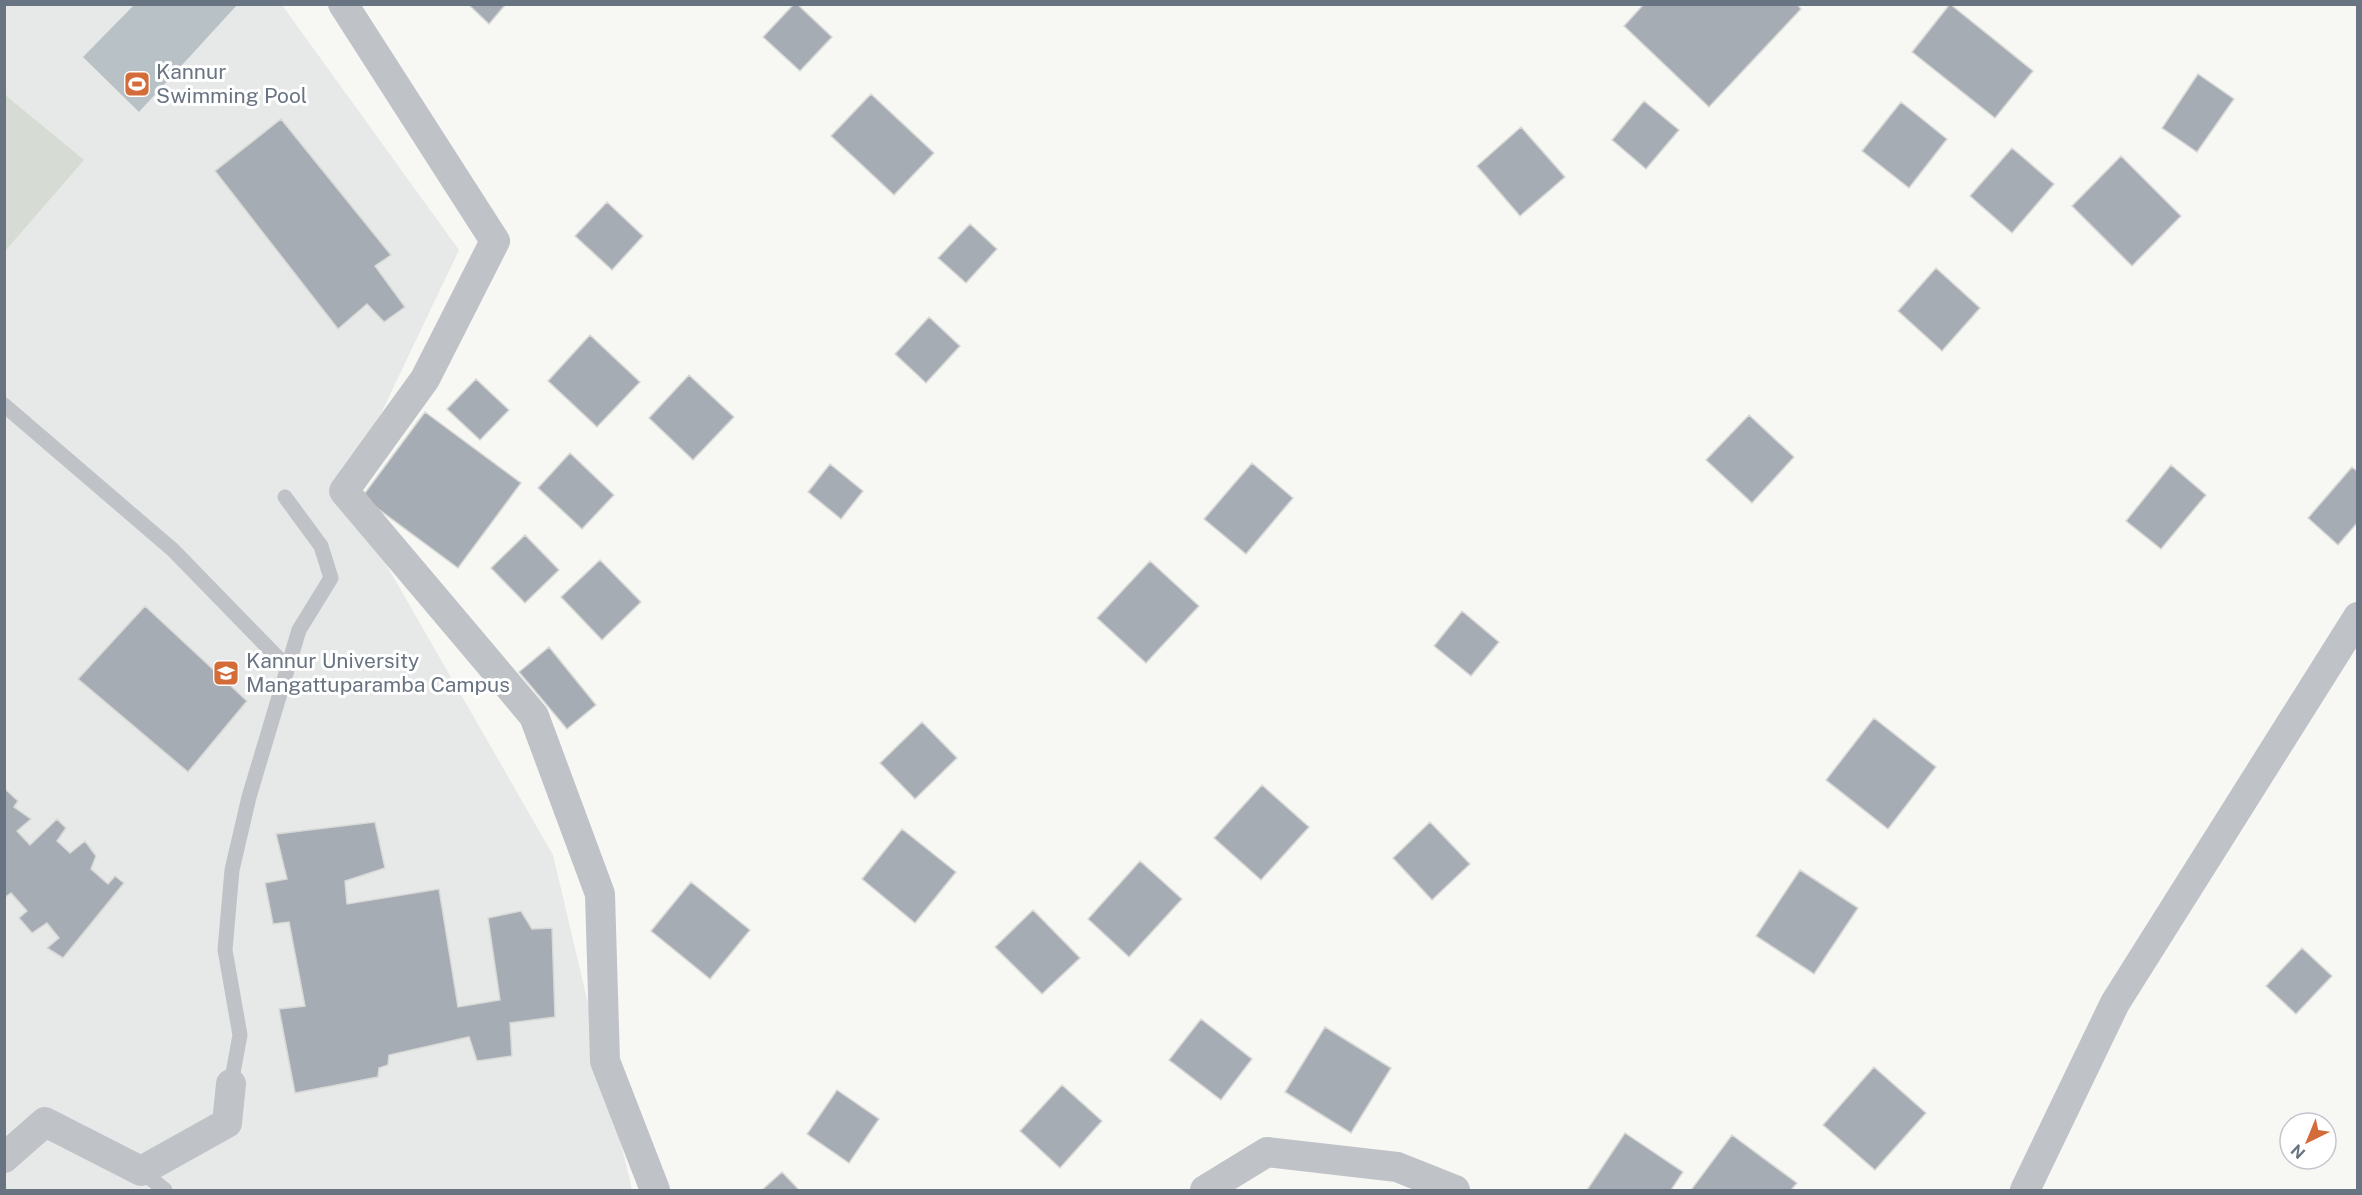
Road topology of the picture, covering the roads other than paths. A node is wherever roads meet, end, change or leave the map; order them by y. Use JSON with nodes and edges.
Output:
{"nodes":[{"id":1,"x":343,"y":4,"type":"edge"},
{"id":2,"x":4,"y":405,"type":"edge"},
{"id":3,"x":285,"y":497,"type":"dead end"},
{"id":4,"x":2358,"y":617,"type":"edge"},
{"id":5,"x":287,"y":667,"type":"junction"},
{"id":6,"x":231,"y":1083,"type":"joint"},
{"id":7,"x":4,"y":1158,"type":"edge"},
{"id":8,"x":141,"y":1172,"type":"junction"},
{"id":9,"x":165,"y":1191,"type":"edge"},
{"id":10,"x":655,"y":1191,"type":"edge"},
{"id":11,"x":1205,"y":1191,"type":"edge"},
{"id":12,"x":1455,"y":1191,"type":"edge"},
{"id":13,"x":2025,"y":1191,"type":"edge"}],
"edges":[{"from":1,"to":10,"type":"street"},
{"from":2,"to":5,"type":"lane"},
{"from":3,"to":5,"type":"lane"},
{"from":4,"to":13,"type":"street"},
{"from":5,"to":6,"type":"lane"},
{"from":6,"to":8,"type":"street"},
{"from":7,"to":8,"type":"street"},
{"from":8,"to":9,"type":"lane"},
{"from":11,"to":12,"type":"street"}]}
